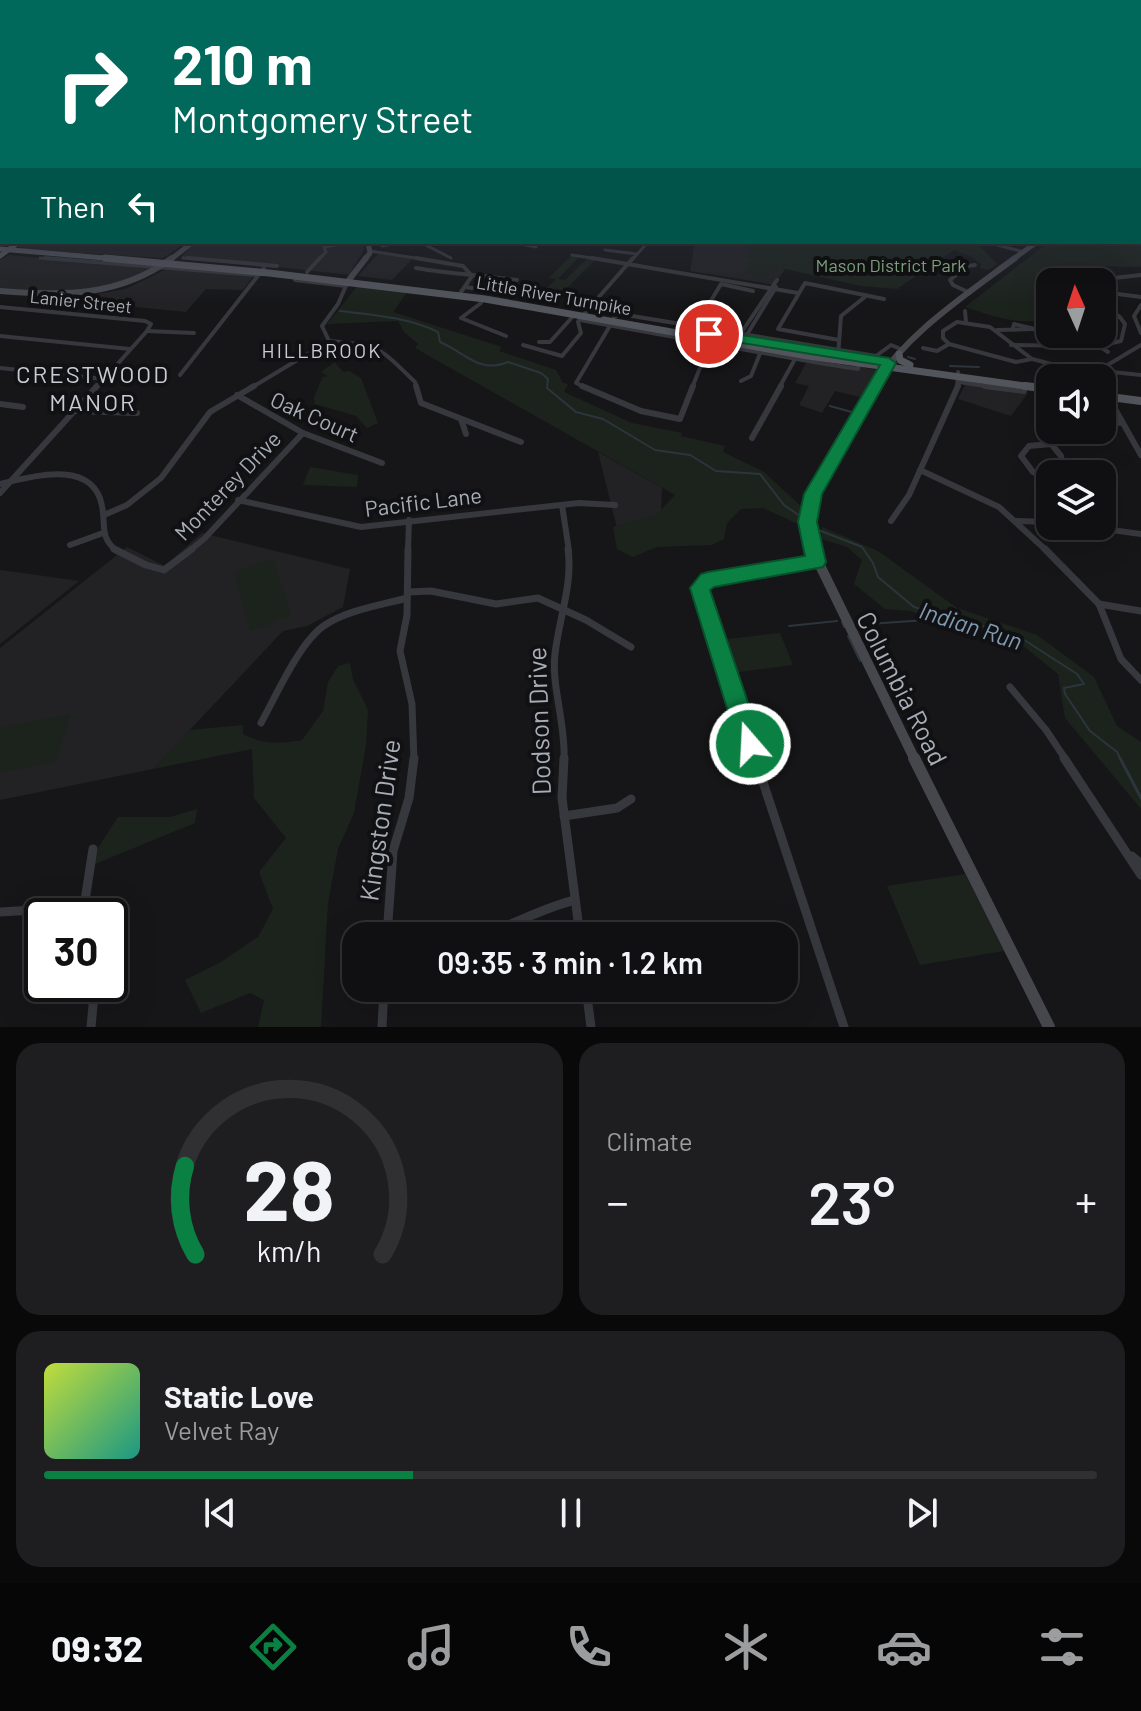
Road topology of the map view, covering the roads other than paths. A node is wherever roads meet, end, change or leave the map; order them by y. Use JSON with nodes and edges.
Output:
{"nodes":[{"id":1,"x":188,"y":244,"type":"edge"},
{"id":2,"x":341,"y":244,"type":"edge"},
{"id":3,"x":368,"y":244,"type":"edge"},
{"id":4,"x":393,"y":244,"type":"edge"},
{"id":5,"x":424,"y":244,"type":"edge"},
{"id":6,"x":523,"y":244,"type":"edge"},
{"id":7,"x":646,"y":244,"type":"edge"},
{"id":8,"x":994,"y":244,"type":"edge"},
{"id":9,"x":1034,"y":244,"type":"edge"},
{"id":10,"x":519,"y":245,"type":"joint"},
{"id":11,"x":382,"y":246,"type":"dead end"},
{"id":12,"x":536,"y":247,"type":"dead end"},
{"id":13,"x":605,"y":250,"type":"dead end"},
{"id":14,"x":370,"y":251,"type":"junction"},
{"id":15,"x":2,"y":252,"type":"edge"},
{"id":16,"x":1024,"y":252,"type":"junction"},
{"id":17,"x":49,"y":254,"type":"junction"},
{"id":18,"x":637,"y":254,"type":"junction"},
{"id":19,"x":572,"y":255,"type":"dead end"},
{"id":20,"x":124,"y":257,"type":"junction"},
{"id":21,"x":40,"y":258,"type":"dead end"},
{"id":22,"x":98,"y":258,"type":"junction"},
{"id":23,"x":183,"y":258,"type":"dead end"},
{"id":24,"x":451,"y":258,"type":"dead end"},
{"id":25,"x":166,"y":263,"type":"junction"},
{"id":26,"x":629,"y":264,"type":"junction"},
{"id":27,"x":975,"y":265,"type":"dead end"},
{"id":28,"x":277,"y":266,"type":"dead end"},
{"id":29,"x":416,"y":268,"type":"dead end"},
{"id":30,"x":260,"y":272,"type":"junction"},
{"id":31,"x":307,"y":272,"type":"junction"},
{"id":32,"x":471,"y":275,"type":"junction"},
{"id":33,"x":1141,"y":275,"type":"edge"},
{"id":34,"x":1116,"y":278,"type":"edge"},
{"id":35,"x":295,"y":280,"type":"dead end"},
{"id":36,"x":517,"y":280,"type":"dead end"},
{"id":37,"x":349,"y":282,"type":"junction"},
{"id":38,"x":773,"y":288,"type":"junction"},
{"id":39,"x":0,"y":291,"type":"edge"},
{"id":40,"x":462,"y":291,"type":"junction"},
{"id":41,"x":753,"y":291,"type":"dead end"},
{"id":42,"x":508,"y":293,"type":"dead end"},
{"id":43,"x":798,"y":293,"type":"junction"},
{"id":44,"x":970,"y":293,"type":"junction"},
{"id":45,"x":866,"y":296,"type":"junction"},
{"id":46,"x":1116,"y":296,"type":"edge"},
{"id":47,"x":1141,"y":297,"type":"edge"},
{"id":48,"x":884,"y":299,"type":"dead end"},
{"id":49,"x":481,"y":303,"type":"dead end"},
{"id":50,"x":1141,"y":305,"type":"edge"},
{"id":51,"x":0,"y":307,"type":"edge"},
{"id":52,"x":965,"y":311,"type":"dead end"},
{"id":53,"x":581,"y":315,"type":"junction"},
{"id":54,"x":1116,"y":316,"type":"edge"},
{"id":55,"x":1134,"y":316,"type":"junction"},
{"id":56,"x":1141,"y":317,"type":"edge"},
{"id":57,"x":612,"y":321,"type":"junction"},
{"id":58,"x":966,"y":322,"type":"junction"},
{"id":59,"x":695,"y":327,"type":"junction"},
{"id":60,"x":1013,"y":329,"type":"dead end"},
{"id":61,"x":997,"y":330,"type":"junction"},
{"id":62,"x":147,"y":331,"type":"junction"},
{"id":63,"x":194,"y":333,"type":"dead end"},
{"id":64,"x":1141,"y":333,"type":"edge"},
{"id":65,"x":0,"y":336,"type":"edge"},
{"id":66,"x":506,"y":336,"type":"dead end"},
{"id":67,"x":741,"y":337,"type":"junction"},
{"id":68,"x":711,"y":339,"type":"junction"},
{"id":69,"x":839,"y":340,"type":"junction"},
{"id":70,"x":329,"y":341,"type":"junction"},
{"id":71,"x":1121,"y":341,"type":"junction"},
{"id":72,"x":539,"y":342,"type":"dead end"},
{"id":73,"x":949,"y":344,"type":"junction"},
{"id":74,"x":1036,"y":344,"type":"edge"},
{"id":75,"x":523,"y":345,"type":"dead end"},
{"id":76,"x":1011,"y":345,"type":"junction"},
{"id":77,"x":1139,"y":347,"type":"edge"},
{"id":78,"x":923,"y":348,"type":"dead end"},
{"id":79,"x":130,"y":349,"type":"junction"},
{"id":80,"x":761,"y":350,"type":"junction"},
{"id":81,"x":901,"y":352,"type":"junction"},
{"id":82,"x":1108,"y":352,"type":"dead end"},
{"id":83,"x":838,"y":353,"type":"junction"},
{"id":84,"x":795,"y":359,"type":"junction"},
{"id":85,"x":1032,"y":359,"type":"junction"},
{"id":86,"x":859,"y":363,"type":"junction"},
{"id":87,"x":1051,"y":364,"type":"edge"},
{"id":88,"x":1108,"y":364,"type":"edge"},
{"id":89,"x":887,"y":365,"type":"junction"},
{"id":90,"x":910,"y":365,"type":"junction"},
{"id":91,"x":0,"y":368,"type":"edge"},
{"id":92,"x":1116,"y":374,"type":"edge"},
{"id":93,"x":180,"y":375,"type":"dead end"},
{"id":94,"x":1141,"y":375,"type":"edge"},
{"id":95,"x":959,"y":377,"type":"junction"},
{"id":96,"x":104,"y":379,"type":"junction"},
{"id":97,"x":741,"y":381,"type":"dead end"},
{"id":98,"x":1036,"y":385,"type":"edge"},
{"id":99,"x":1036,"y":387,"type":"edge"},
{"id":100,"x":1116,"y":394,"type":"edge"},
{"id":101,"x":237,"y":395,"type":"junction"},
{"id":102,"x":1141,"y":399,"type":"edge"},
{"id":103,"x":0,"y":404,"type":"edge"},
{"id":104,"x":23,"y":407,"type":"dead end"},
{"id":105,"x":74,"y":411,"type":"junction"},
{"id":106,"x":137,"y":413,"type":"dead end"},
{"id":107,"x":1116,"y":413,"type":"edge"},
{"id":108,"x":461,"y":419,"type":"junction"},
{"id":109,"x":1116,"y":422,"type":"edge"},
{"id":110,"x":1122,"y":423,"type":"junction"},
{"id":111,"x":303,"y":433,"type":"junction"},
{"id":112,"x":466,"y":434,"type":"dead end"},
{"id":113,"x":752,"y":438,"type":"dead end"},
{"id":114,"x":521,"y":442,"type":"dead end"},
{"id":115,"x":1051,"y":444,"type":"joint"},
{"id":116,"x":1141,"y":455,"type":"edge"},
{"id":117,"x":1062,"y":460,"type":"edge"},
{"id":118,"x":382,"y":463,"type":"dead end"},
{"id":119,"x":920,"y":470,"type":"junction"},
{"id":120,"x":1036,"y":473,"type":"edge"},
{"id":121,"x":10,"y":482,"type":"junction"},
{"id":122,"x":0,"y":484,"type":"edge"},
{"id":123,"x":0,"y":493,"type":"edge"},
{"id":124,"x":238,"y":500,"type":"junction"},
{"id":125,"x":562,"y":505,"type":"junction"},
{"id":126,"x":615,"y":505,"type":"dead end"},
{"id":127,"x":104,"y":515,"type":"junction"},
{"id":128,"x":409,"y":520,"type":"junction"},
{"id":129,"x":891,"y":521,"type":"dead end"},
{"id":130,"x":1017,"y":521,"type":"junction"},
{"id":131,"x":1036,"y":522,"type":"edge"},
{"id":132,"x":1116,"y":531,"type":"edge"},
{"id":133,"x":103,"y":533,"type":"junction"},
{"id":134,"x":1141,"y":534,"type":"edge"},
{"id":135,"x":70,"y":545,"type":"dead end"},
{"id":136,"x":816,"y":562,"type":"junction"},
{"id":137,"x":408,"y":595,"type":"junction"},
{"id":138,"x":1099,"y":604,"type":"junction"},
{"id":139,"x":563,"y":609,"type":"junction"},
{"id":140,"x":1141,"y":611,"type":"edge"},
{"id":141,"x":631,"y":647,"type":"dead end"},
{"id":142,"x":1141,"y":680,"type":"edge"},
{"id":143,"x":1010,"y":687,"type":"dead end"},
{"id":144,"x":261,"y":723,"type":"dead end"},
{"id":145,"x":631,"y":799,"type":"dead end"},
{"id":146,"x":564,"y":816,"type":"junction"},
{"id":147,"x":1123,"y":848,"type":"junction"},
{"id":148,"x":93,"y":849,"type":"dead end"},
{"id":149,"x":1141,"y":864,"type":"edge"},
{"id":150,"x":1141,"y":875,"type":"edge"},
{"id":151,"x":87,"y":898,"type":"edge"},
{"id":152,"x":575,"y":900,"type":"junction"},
{"id":153,"x":0,"y":912,"type":"edge"},
{"id":154,"x":24,"y":912,"type":"edge"},
{"id":155,"x":388,"y":922,"type":"edge"},
{"id":156,"x":521,"y":922,"type":"edge"},
{"id":157,"x":578,"y":922,"type":"edge"},
{"id":158,"x":93,"y":1002,"type":"edge"},
{"id":159,"x":383,"y":1002,"type":"edge"},
{"id":160,"x":588,"y":1002,"type":"edge"},
{"id":161,"x":91,"y":1027,"type":"edge"},
{"id":162,"x":382,"y":1027,"type":"edge"},
{"id":163,"x":591,"y":1027,"type":"edge"},
{"id":164,"x":844,"y":1027,"type":"edge"},
{"id":165,"x":1049,"y":1027,"type":"edge"}],
"edges":[{"from":1,"to":25,"type":"street"},
{"from":2,"to":31,"type":"street"},
{"from":3,"to":14,"type":"street"},
{"from":4,"to":11,"type":"street"},
{"from":5,"to":24,"type":"street"},
{"from":6,"to":10,"type":"street"},
{"from":7,"to":18,"type":"street"},
{"from":8,"to":16,"type":"street"},
{"from":9,"to":16,"type":"street","name":"Columbia Road"},
{"from":10,"to":12,"type":"street"},
{"from":13,"to":18,"type":"street"},
{"from":14,"to":32,"type":"street"},
{"from":14,"to":37,"type":"street"},
{"from":15,"to":17,"type":"main road","name":"Little River Turnpike"},
{"from":16,"to":44,"type":"street","name":"Columbia Road"},
{"from":17,"to":20,"type":"main road","name":"Little River Turnpike"},
{"from":17,"to":22,"type":"main road","name":"Little River Turnpike"},
{"from":18,"to":26,"type":"street"},
{"from":19,"to":26,"type":"street"},
{"from":20,"to":22,"type":"main road"},
{"from":20,"to":25,"type":"main road","name":"Little River Turnpike"},
{"from":21,"to":25,"type":"street"},
{"from":22,"to":25,"type":"main road","name":"Little River Turnpike"},
{"from":23,"to":28,"type":"street"},
{"from":25,"to":30,"type":"main road","name":"Little River Turnpike"},
{"from":25,"to":39,"type":"street"},
{"from":26,"to":38,"type":"street"},
{"from":26,"to":53,"type":"street"},
{"from":27,"to":44,"type":"street"},
{"from":29,"to":32,"type":"street"},
{"from":30,"to":31,"type":"main road","name":"Little River Turnpike"},
{"from":30,"to":37,"type":"main road","name":"Little River Turnpike"},
{"from":30,"to":93,"type":"street"},
{"from":31,"to":37,"type":"main road","name":"Little River Turnpike"},
{"from":32,"to":36,"type":"street"},
{"from":32,"to":40,"type":"street"},
{"from":33,"to":34,"type":"street"},
{"from":35,"to":37,"type":"street"},
{"from":37,"to":40,"type":"main road","name":"Little River Turnpike"},
{"from":37,"to":70,"type":"street"},
{"from":38,"to":43,"type":"street"},
{"from":38,"to":67,"type":"street"},
{"from":40,"to":42,"type":"street"},
{"from":40,"to":53,"type":"main road","name":"Little River Turnpike"},
{"from":41,"to":59,"type":"street"},
{"from":43,"to":45,"type":"street"},
{"from":43,"to":69,"type":"street"},
{"from":44,"to":81,"type":"street","name":"Columbia Road"},
{"from":45,"to":48,"type":"street"},
{"from":45,"to":69,"type":"street"},
{"from":46,"to":47,"type":"street"},
{"from":49,"to":66,"type":"street"},
{"from":50,"to":55,"type":"street"},
{"from":51,"to":62,"type":"street","name":"Lanier Street"},
{"from":52,"to":58,"type":"street"},
{"from":53,"to":57,"type":"main road","name":"Little River Turnpike"},
{"from":53,"to":72,"type":"street"},
{"from":53,"to":75,"type":"street"},
{"from":54,"to":71,"type":"street"},
{"from":55,"to":56,"type":"street"},
{"from":55,"to":64,"type":"street"},
{"from":57,"to":59,"type":"street"},
{"from":57,"to":68,"type":"main road","name":"Little River Turnpike"},
{"from":57,"to":68,"type":"street"},
{"from":58,"to":61,"type":"street"},
{"from":58,"to":73,"type":"street"},
{"from":59,"to":67,"type":"street"},
{"from":60,"to":61,"type":"street"},
{"from":61,"to":76,"type":"street"},
{"from":62,"to":63,"type":"street","name":"Lanier Street"},
{"from":62,"to":79,"type":"street"},
{"from":65,"to":79,"type":"street"},
{"from":67,"to":68,"type":"main road","name":"Little River Turnpike"},
{"from":67,"to":83,"type":"main road","name":"Little River Turnpike"},
{"from":68,"to":80,"type":"main road","name":"Little River Turnpike"},
{"from":69,"to":83,"type":"street"},
{"from":70,"to":101,"type":"street"},
{"from":70,"to":108,"type":"street"},
{"from":71,"to":77,"type":"street"},
{"from":71,"to":82,"type":"street"},
{"from":73,"to":78,"type":"street"},
{"from":73,"to":85,"type":"street"},
{"from":74,"to":76,"type":"street"},
{"from":76,"to":85,"type":"street"},
{"from":77,"to":88,"type":"street"},
{"from":79,"to":96,"type":"street"},
{"from":80,"to":84,"type":"street"},
{"from":80,"to":86,"type":"main road","name":"Little River Turnpike"},
{"from":80,"to":97,"type":"street"},
{"from":81,"to":83,"type":"street"},
{"from":81,"to":89,"type":"street","name":"Columbia Road"},
{"from":81,"to":90,"type":"main road"},
{"from":83,"to":89,"type":"main road","name":"Little River Turnpike"},
{"from":84,"to":86,"type":"street"},
{"from":84,"to":113,"type":"street"},
{"from":85,"to":87,"type":"street"},
{"from":86,"to":89,"type":"main road","name":"Little River Turnpike"},
{"from":89,"to":90,"type":"main road","name":"Little River Turnpike"},
{"from":89,"to":95,"type":"main road","name":"Little River Turnpike"},
{"from":89,"to":136,"type":"street","name":"Columbia Road"},
{"from":90,"to":95,"type":"main road","name":"Little River Turnpike"},
{"from":91,"to":96,"type":"street"},
{"from":92,"to":94,"type":"street"},
{"from":95,"to":98,"type":"main road","name":"Little River Turnpike"},
{"from":95,"to":99,"type":"main road","name":"Little River Turnpike"},
{"from":95,"to":119,"type":"street"},
{"from":96,"to":105,"type":"street"},
{"from":100,"to":102,"type":"main road"},
{"from":101,"to":111,"type":"street","name":"Oak Court"},
{"from":101,"to":127,"type":"street"},
{"from":103,"to":104,"type":"street"},
{"from":105,"to":106,"type":"street"},
{"from":105,"to":121,"type":"street"},
{"from":107,"to":110,"type":"street"},
{"from":108,"to":112,"type":"street"},
{"from":108,"to":114,"type":"street"},
{"from":109,"to":110,"type":"street"},
{"from":110,"to":116,"type":"street"},
{"from":111,"to":118,"type":"street","name":"Oak Court"},
{"from":111,"to":124,"type":"street","name":"Monterey Drive"},
{"from":115,"to":117,"type":"street"},
{"from":115,"to":120,"type":"street"},
{"from":119,"to":129,"type":"street"},
{"from":119,"to":130,"type":"street"},
{"from":121,"to":122,"type":"street"},
{"from":121,"to":123,"type":"street"},
{"from":121,"to":127,"type":"street"},
{"from":124,"to":128,"type":"street","name":"Pacific Lane"},
{"from":124,"to":133,"type":"street","name":"Monterey Drive"},
{"from":125,"to":126,"type":"street","name":"Pacific Lane"},
{"from":125,"to":128,"type":"street","name":"Pacific Lane"},
{"from":125,"to":139,"type":"street","name":"Dodson Drive"},
{"from":127,"to":133,"type":"street"},
{"from":128,"to":137,"type":"street","name":"Kingston Drive"},
{"from":130,"to":131,"type":"street"},
{"from":130,"to":138,"type":"street"},
{"from":132,"to":134,"type":"street"},
{"from":133,"to":135,"type":"street"},
{"from":136,"to":164,"type":"street"},
{"from":136,"to":165,"type":"street","name":"Columbia Road"},
{"from":137,"to":139,"type":"street"},
{"from":137,"to":144,"type":"street"},
{"from":137,"to":155,"type":"street","name":"Kingston Drive"},
{"from":138,"to":140,"type":"street"},
{"from":138,"to":142,"type":"street"},
{"from":139,"to":141,"type":"street"},
{"from":139,"to":146,"type":"street","name":"Dodson Drive"},
{"from":143,"to":147,"type":"street"},
{"from":145,"to":146,"type":"street"},
{"from":146,"to":152,"type":"street","name":"Dodson Drive"},
{"from":147,"to":149,"type":"street"},
{"from":147,"to":150,"type":"street"},
{"from":148,"to":151,"type":"street"},
{"from":152,"to":156,"type":"street"},
{"from":152,"to":157,"type":"street","name":"Dodson Drive"},
{"from":153,"to":154,"type":"street"},
{"from":158,"to":161,"type":"street"},
{"from":159,"to":162,"type":"street"},
{"from":160,"to":163,"type":"street"}]}
